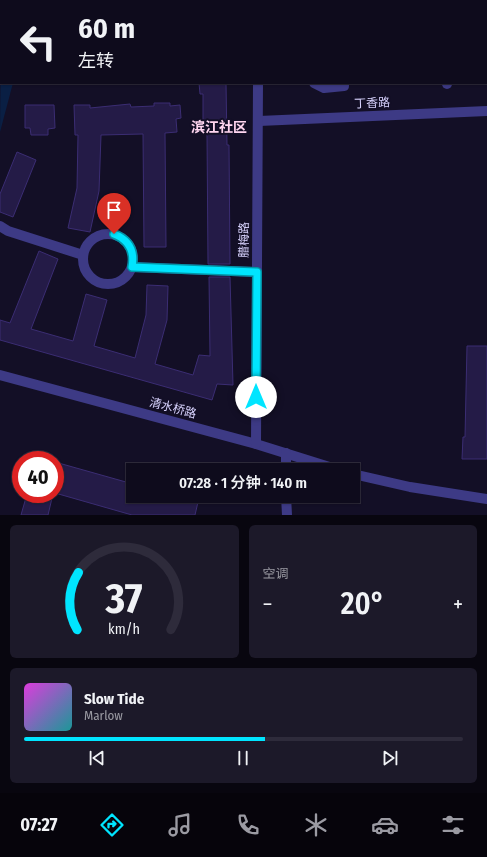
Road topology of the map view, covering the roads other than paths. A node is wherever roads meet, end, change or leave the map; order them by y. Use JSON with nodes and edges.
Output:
{"nodes":[{"id":1,"x":258,"y":84,"type":"edge"},
{"id":2,"x":316,"y":84,"type":"edge"},
{"id":3,"x":344,"y":84,"type":"edge"},
{"id":4,"x":487,"y":111,"type":"edge"},
{"id":5,"x":259,"y":121,"type":"junction"},
{"id":6,"x":0,"y":226,"type":"edge"},
{"id":7,"x":83,"y":255,"type":"junction"},
{"id":8,"x":132,"y":267,"type":"junction"},
{"id":9,"x":257,"y":272,"type":"junction"},
{"id":10,"x":0,"y":375,"type":"edge"},
{"id":11,"x":256,"y":444,"type":"junction"},
{"id":12,"x":286,"y":453,"type":"junction"},
{"id":13,"x":286,"y":463,"type":"edge"},
{"id":14,"x":317,"y":463,"type":"edge"},
{"id":15,"x":360,"y":476,"type":"edge"},
{"id":16,"x":487,"y":500,"type":"edge"},
{"id":17,"x":286,"y":503,"type":"edge"},
{"id":18,"x":287,"y":515,"type":"edge"}],
"edges":[{"from":1,"to":5,"type":"street","name":"腊梅路"},
{"from":2,"to":3,"type":"street"},
{"from":4,"to":5,"type":"street","name":"丁香路"},
{"from":5,"to":9,"type":"street","name":"腊梅路"},
{"from":6,"to":7,"type":"street"},
{"from":7,"to":8,"type":"street"},
{"from":7,"to":8,"type":"street"},
{"from":8,"to":9,"type":"street"},
{"from":9,"to":11,"type":"street","name":"腊梅路"},
{"from":10,"to":11,"type":"street","name":"清水桥路"},
{"from":11,"to":12,"type":"street","name":"清水桥路"},
{"from":12,"to":13,"type":"street"},
{"from":12,"to":14,"type":"street","name":"清水桥路"},
{"from":15,"to":16,"type":"street"},
{"from":17,"to":18,"type":"street"}]}
